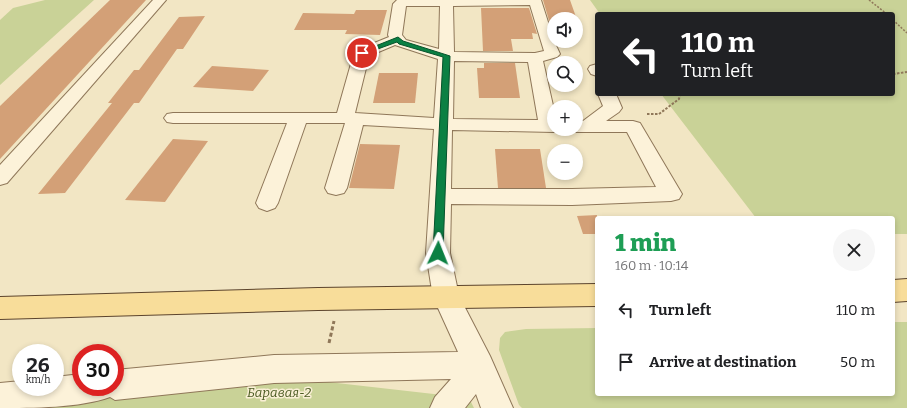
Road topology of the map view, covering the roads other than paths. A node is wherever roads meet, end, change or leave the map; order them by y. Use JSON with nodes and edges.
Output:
{"nodes":[{"id":1,"x":160,"y":0,"type":"edge"},
{"id":2,"x":447,"y":1,"type":"edge"},
{"id":3,"x":535,"y":1,"type":"edge"},
{"id":4,"x":398,"y":39,"type":"junction"},
{"id":5,"x":446,"y":56,"type":"junction"},
{"id":6,"x":535,"y":58,"type":"junction"},
{"id":7,"x":608,"y":96,"type":"edge"},
{"id":8,"x":547,"y":109,"type":"edge"},
{"id":9,"x":298,"y":117,"type":"junction"},
{"id":10,"x":173,"y":118,"type":"dead end"},
{"id":11,"x":351,"y":118,"type":"junction"},
{"id":12,"x":443,"y":124,"type":"junction"},
{"id":13,"x":583,"y":125,"type":"edge"},
{"id":14,"x":547,"y":126,"type":"edge"},
{"id":15,"x":583,"y":126,"type":"edge"},
{"id":16,"x":0,"y":178,"type":"edge"},
{"id":17,"x":336,"y":188,"type":"dead end"},
{"id":18,"x":440,"y":196,"type":"junction"},
{"id":19,"x":267,"y":203,"type":"dead end"},
{"id":20,"x":907,"y":290,"type":"edge"},
{"id":21,"x":895,"y":291,"type":"edge"},
{"id":22,"x":595,"y":295,"type":"edge"},
{"id":23,"x":446,"y":297,"type":"junction"},
{"id":24,"x":0,"y":308,"type":"edge"},
{"id":25,"x":480,"y":366,"type":"junction"},
{"id":26,"x":124,"y":384,"type":"edge"},
{"id":27,"x":72,"y":390,"type":"edge"},
{"id":28,"x":0,"y":398,"type":"edge"},
{"id":29,"x":446,"y":408,"type":"edge"},
{"id":30,"x":497,"y":408,"type":"edge"}],
"edges":[{"from":1,"to":16,"type":"street"},
{"from":2,"to":3,"type":"street"},
{"from":2,"to":4,"type":"street"},
{"from":2,"to":5,"type":"street"},
{"from":3,"to":6,"type":"street"},
{"from":4,"to":5,"type":"street"},
{"from":4,"to":11,"type":"street"},
{"from":5,"to":6,"type":"street"},
{"from":5,"to":12,"type":"street"},
{"from":6,"to":8,"type":"street"},
{"from":7,"to":13,"type":"street"},
{"from":9,"to":10,"type":"street"},
{"from":9,"to":11,"type":"street"},
{"from":9,"to":19,"type":"street"},
{"from":11,"to":12,"type":"street"},
{"from":11,"to":17,"type":"street"},
{"from":12,"to":14,"type":"street"},
{"from":12,"to":18,"type":"street"},
{"from":15,"to":18,"type":"street"},
{"from":18,"to":23,"type":"street"},
{"from":20,"to":21,"type":"main road"},
{"from":22,"to":23,"type":"main road"},
{"from":23,"to":24,"type":"main road"},
{"from":23,"to":25,"type":"street"},
{"from":25,"to":26,"type":"street"},
{"from":25,"to":29,"type":"street"},
{"from":25,"to":30,"type":"street"},
{"from":27,"to":28,"type":"street"}]}
